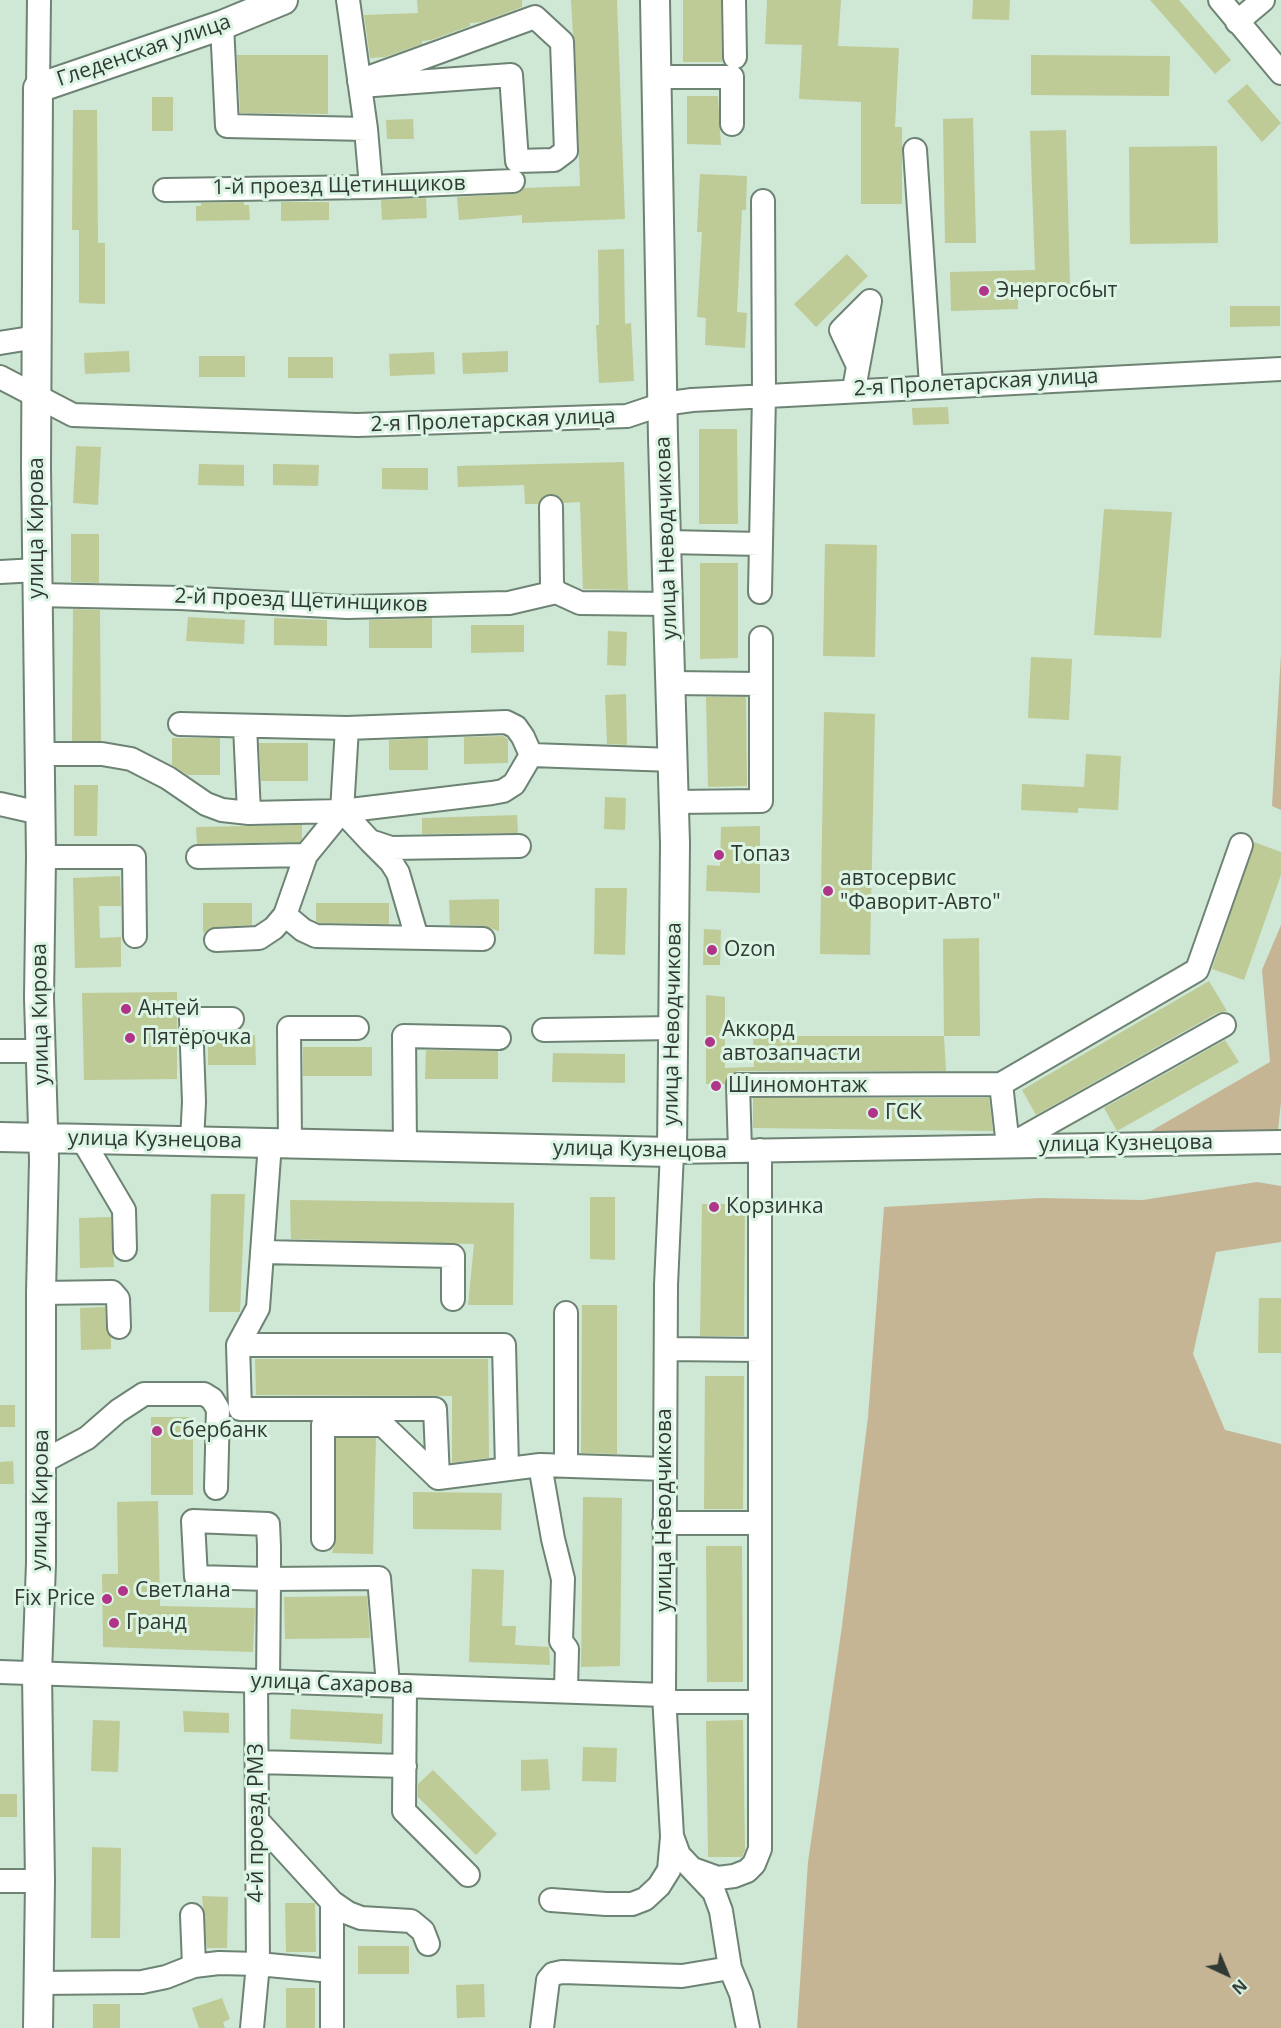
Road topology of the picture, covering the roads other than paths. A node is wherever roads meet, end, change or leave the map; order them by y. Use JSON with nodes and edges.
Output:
{"nodes":[{"id":1,"x":39,"y":0,"type":"edge"},
{"id":2,"x":283,"y":0,"type":"edge"},
{"id":3,"x":348,"y":0,"type":"edge"},
{"id":4,"x":655,"y":0,"type":"edge"},
{"id":5,"x":734,"y":0,"type":"edge"},
{"id":6,"x":1220,"y":0,"type":"edge"},
{"id":7,"x":1263,"y":0,"type":"edge"},
{"id":8,"x":1237,"y":22,"type":"junction"},
{"id":9,"x":222,"y":25,"type":"junction"},
{"id":10,"x":735,"y":57,"type":"dead end"},
{"id":11,"x":1281,"y":73,"type":"edge"},
{"id":12,"x":656,"y":77,"type":"junction"},
{"id":13,"x":360,"y":84,"type":"junction"},
{"id":14,"x":38,"y":88,"type":"junction"},
{"id":15,"x":732,"y":124,"type":"dead end"},
{"id":16,"x":366,"y":129,"type":"junction"},
{"id":17,"x":915,"y":150,"type":"dead end"},
{"id":18,"x":513,"y":181,"type":"dead end"},
{"id":19,"x":371,"y":187,"type":"junction"},
{"id":20,"x":165,"y":190,"type":"dead end"},
{"id":21,"x":763,"y":201,"type":"dead end"},
{"id":22,"x":37,"y":337,"type":"junction"},
{"id":23,"x":0,"y":343,"type":"edge"},
{"id":24,"x":858,"y":366,"type":"dead end"},
{"id":25,"x":1281,"y":369,"type":"edge"},
{"id":26,"x":0,"y":376,"type":"edge"},
{"id":27,"x":931,"y":385,"type":"junction"},
{"id":28,"x":854,"y":389,"type":"junction"},
{"id":29,"x":764,"y":395,"type":"junction"},
{"id":30,"x":38,"y":396,"type":"junction"},
{"id":31,"x":663,"y":404,"type":"junction"},
{"id":32,"x":551,"y":507,"type":"dead end"},
{"id":33,"x":667,"y":542,"type":"junction"},
{"id":34,"x":761,"y":544,"type":"junction"},
{"id":35,"x":0,"y":572,"type":"edge"},
{"id":36,"x":37,"y":583,"type":"junction"},
{"id":37,"x":556,"y":592,"type":"junction"},
{"id":38,"x":760,"y":592,"type":"dead end"},
{"id":39,"x":669,"y":604,"type":"junction"},
{"id":40,"x":761,"y":638,"type":"dead end"},
{"id":41,"x":671,"y":683,"type":"junction"},
{"id":42,"x":761,"y":684,"type":"junction"},
{"id":43,"x":180,"y":724,"type":"dead end"},
{"id":44,"x":245,"y":726,"type":"junction"},
{"id":45,"x":347,"y":728,"type":"junction"},
{"id":46,"x":40,"y":754,"type":"junction"},
{"id":47,"x":531,"y":756,"type":"junction"},
{"id":48,"x":673,"y":760,"type":"junction"},
{"id":49,"x":675,"y":802,"type":"junction"},
{"id":50,"x":0,"y":804,"type":"edge"},
{"id":51,"x":342,"y":811,"type":"junction"},
{"id":52,"x":40,"y":813,"type":"junction"},
{"id":53,"x":249,"y":813,"type":"junction"},
{"id":54,"x":370,"y":841,"type":"junction"},
{"id":55,"x":1241,"y":845,"type":"dead end"},
{"id":56,"x":519,"y":846,"type":"dead end"},
{"id":57,"x":306,"y":855,"type":"junction"},
{"id":58,"x":41,"y":857,"type":"junction"},
{"id":59,"x":198,"y":857,"type":"dead end"},
{"id":60,"x":285,"y":915,"type":"junction"},
{"id":61,"x":135,"y":936,"type":"dead end"},
{"id":62,"x":417,"y":938,"type":"junction"},
{"id":63,"x":483,"y":939,"type":"dead end"},
{"id":64,"x":216,"y":940,"type":"dead end"},
{"id":65,"x":232,"y":1019,"type":"dead end"},
{"id":66,"x":1224,"y":1025,"type":"dead end"},
{"id":67,"x":357,"y":1028,"type":"dead end"},
{"id":68,"x":674,"y":1028,"type":"junction"},
{"id":69,"x":544,"y":1030,"type":"dead end"},
{"id":70,"x":499,"y":1038,"type":"dead end"},
{"id":71,"x":0,"y":1051,"type":"edge"},
{"id":72,"x":42,"y":1051,"type":"junction"},
{"id":73,"x":1001,"y":1084,"type":"junction"},
{"id":74,"x":0,"y":1137,"type":"edge"},
{"id":75,"x":44,"y":1137,"type":"junction"},
{"id":76,"x":82,"y":1139,"type":"junction"},
{"id":77,"x":192,"y":1141,"type":"junction"},
{"id":78,"x":1281,"y":1142,"type":"edge"},
{"id":79,"x":280,"y":1143,"type":"junction"},
{"id":80,"x":405,"y":1146,"type":"junction"},
{"id":81,"x":1008,"y":1146,"type":"junction"},
{"id":82,"x":750,"y":1151,"type":"junction"},
{"id":83,"x":672,"y":1152,"type":"junction"},
{"id":84,"x":125,"y":1249,"type":"dead end"},
{"id":85,"x":262,"y":1252,"type":"junction"},
{"id":86,"x":41,"y":1293,"type":"junction"},
{"id":87,"x":453,"y":1299,"type":"dead end"},
{"id":88,"x":566,"y":1313,"type":"dead end"},
{"id":89,"x":119,"y":1327,"type":"dead end"},
{"id":90,"x":238,"y":1345,"type":"junction"},
{"id":91,"x":666,"y":1349,"type":"junction"},
{"id":92,"x":760,"y":1350,"type":"junction"},
{"id":93,"x":42,"y":1462,"type":"junction"},
{"id":94,"x":540,"y":1465,"type":"junction"},
{"id":95,"x":566,"y":1466,"type":"junction"},
{"id":96,"x":507,"y":1468,"type":"junction"},
{"id":97,"x":664,"y":1469,"type":"junction"},
{"id":98,"x":438,"y":1478,"type":"junction"},
{"id":99,"x":216,"y":1488,"type":"dead end"},
{"id":100,"x":664,"y":1523,"type":"junction"},
{"id":101,"x":760,"y":1523,"type":"junction"},
{"id":102,"x":322,"y":1539,"type":"dead end"},
{"id":103,"x":0,"y":1672,"type":"edge"},
{"id":104,"x":37,"y":1674,"type":"junction"},
{"id":105,"x":262,"y":1682,"type":"junction"},
{"id":106,"x":397,"y":1686,"type":"junction"},
{"id":107,"x":566,"y":1689,"type":"junction"},
{"id":108,"x":664,"y":1698,"type":"junction"},
{"id":109,"x":760,"y":1702,"type":"junction"},
{"id":110,"x":257,"y":1762,"type":"junction"},
{"id":111,"x":405,"y":1766,"type":"junction"},
{"id":112,"x":257,"y":1820,"type":"junction"},
{"id":113,"x":672,"y":1836,"type":"junction"},
{"id":114,"x":690,"y":1868,"type":"junction"},
{"id":115,"x":468,"y":1875,"type":"dead end"},
{"id":116,"x":0,"y":1881,"type":"edge"},
{"id":117,"x":40,"y":1881,"type":"junction"},
{"id":118,"x":551,"y":1900,"type":"dead end"},
{"id":119,"x":332,"y":1902,"type":"junction"},
{"id":120,"x":192,"y":1915,"type":"dead end"},
{"id":121,"x":428,"y":1944,"type":"dead end"},
{"id":122,"x":258,"y":1964,"type":"junction"},
{"id":123,"x":194,"y":1966,"type":"junction"},
{"id":124,"x":730,"y":1968,"type":"junction"},
{"id":125,"x":332,"y":1971,"type":"junction"},
{"id":126,"x":39,"y":1983,"type":"junction"},
{"id":127,"x":38,"y":2028,"type":"edge"},
{"id":128,"x":252,"y":2028,"type":"edge"},
{"id":129,"x":332,"y":2028,"type":"edge"},
{"id":130,"x":542,"y":2028,"type":"edge"},
{"id":131,"x":748,"y":2028,"type":"edge"}],
"edges":[{"from":1,"to":14,"type":"street","name":"улица Кирова"},
{"from":2,"to":9,"type":"main road","name":"Гледенская улица"},
{"from":3,"to":13,"type":"street"},
{"from":4,"to":12,"type":"main road","name":"улица Неводчикова"},
{"from":5,"to":10,"type":"street"},
{"from":6,"to":8,"type":"street"},
{"from":7,"to":8,"type":"street"},
{"from":8,"to":11,"type":"street"},
{"from":9,"to":14,"type":"main road","name":"Гледенская улица"},
{"from":9,"to":16,"type":"street"},
{"from":12,"to":15,"type":"street"},
{"from":12,"to":31,"type":"main road","name":"улица Неводчикова"},
{"from":13,"to":13,"type":"street"},
{"from":13,"to":16,"type":"street"},
{"from":14,"to":22,"type":"main road","name":"улица Кирова"},
{"from":16,"to":19,"type":"street"},
{"from":17,"to":27,"type":"street"},
{"from":18,"to":19,"type":"street","name":"1-й проезд Щетинщиков"},
{"from":19,"to":20,"type":"street","name":"1-й проезд Щетинщиков"},
{"from":21,"to":29,"type":"street"},
{"from":22,"to":23,"type":"street"},
{"from":22,"to":30,"type":"main road","name":"улица Кирова"},
{"from":24,"to":28,"type":"street"},
{"from":25,"to":27,"type":"street","name":"2-я Пролетарская улица"},
{"from":26,"to":30,"type":"street","name":"2-я Пролетарская улица"},
{"from":27,"to":28,"type":"street","name":"2-я Пролетарская улица"},
{"from":28,"to":29,"type":"street","name":"2-я Пролетарская улица"},
{"from":29,"to":31,"type":"street","name":"2-я Пролетарская улица"},
{"from":29,"to":34,"type":"street"},
{"from":30,"to":31,"type":"street","name":"2-я Пролетарская улица"},
{"from":30,"to":36,"type":"main road","name":"улица Кирова"},
{"from":31,"to":33,"type":"main road","name":"улица Неводчикова"},
{"from":32,"to":37,"type":"street"},
{"from":33,"to":34,"type":"street"},
{"from":33,"to":39,"type":"main road","name":"улица Неводчикова"},
{"from":34,"to":38,"type":"street"},
{"from":35,"to":36,"type":"street","name":"2-й проезд Щетинщиков"},
{"from":36,"to":37,"type":"street","name":"2-й проезд Щетинщиков"},
{"from":36,"to":46,"type":"main road","name":"улица Кирова"},
{"from":37,"to":39,"type":"street"},
{"from":39,"to":41,"type":"main road","name":"улица Неводчикова"},
{"from":40,"to":42,"type":"street"},
{"from":41,"to":42,"type":"street"},
{"from":41,"to":48,"type":"main road","name":"улица Неводчикова"},
{"from":42,"to":49,"type":"street"},
{"from":43,"to":44,"type":"street"},
{"from":44,"to":45,"type":"street"},
{"from":44,"to":53,"type":"street"},
{"from":45,"to":47,"type":"street"},
{"from":45,"to":51,"type":"street"},
{"from":46,"to":52,"type":"main road","name":"улица Кирова"},
{"from":46,"to":53,"type":"street"},
{"from":47,"to":48,"type":"street"},
{"from":47,"to":51,"type":"street"},
{"from":48,"to":49,"type":"main road","name":"улица Неводчикова"},
{"from":49,"to":68,"type":"main road","name":"улица Неводчикова"},
{"from":50,"to":52,"type":"street"},
{"from":51,"to":53,"type":"street"},
{"from":51,"to":54,"type":"street"},
{"from":51,"to":57,"type":"street"},
{"from":52,"to":58,"type":"main road","name":"улица Кирова"},
{"from":54,"to":56,"type":"street"},
{"from":54,"to":62,"type":"street"},
{"from":55,"to":73,"type":"street"},
{"from":57,"to":59,"type":"street"},
{"from":57,"to":60,"type":"street"},
{"from":58,"to":61,"type":"street"},
{"from":58,"to":72,"type":"main road","name":"улица Кирова"},
{"from":60,"to":62,"type":"street"},
{"from":60,"to":64,"type":"street"},
{"from":62,"to":63,"type":"street"},
{"from":65,"to":77,"type":"street"},
{"from":66,"to":81,"type":"street"},
{"from":67,"to":79,"type":"street"},
{"from":68,"to":69,"type":"street"},
{"from":68,"to":83,"type":"main road","name":"улица Неводчикова"},
{"from":70,"to":80,"type":"street"},
{"from":71,"to":72,"type":"street"},
{"from":72,"to":75,"type":"main road","name":"улица Кирова"},
{"from":73,"to":81,"type":"street"},
{"from":73,"to":82,"type":"street"},
{"from":74,"to":75,"type":"main road","name":"улица Кузнецова"},
{"from":75,"to":76,"type":"main road","name":"улица Кузнецова"},
{"from":75,"to":86,"type":"main road","name":"улица Кирова"},
{"from":76,"to":77,"type":"main road","name":"улица Кузнецова"},
{"from":76,"to":84,"type":"street"},
{"from":77,"to":79,"type":"main road","name":"улица Кузнецова"},
{"from":78,"to":81,"type":"street","name":"улица Кузнецова"},
{"from":79,"to":80,"type":"main road","name":"улица Кузнецова"},
{"from":79,"to":85,"type":"street"},
{"from":80,"to":83,"type":"main road","name":"улица Кузнецова"},
{"from":81,"to":82,"type":"street","name":"улица Кузнецова"},
{"from":82,"to":83,"type":"street","name":"улица Кузнецова"},
{"from":82,"to":92,"type":"street"},
{"from":83,"to":91,"type":"street","name":"улица Неводчикова"},
{"from":85,"to":87,"type":"street"},
{"from":85,"to":90,"type":"street"},
{"from":86,"to":89,"type":"street"},
{"from":86,"to":93,"type":"main road","name":"улица Кирова"},
{"from":88,"to":95,"type":"street"},
{"from":90,"to":96,"type":"street"},
{"from":90,"to":98,"type":"street"},
{"from":91,"to":92,"type":"street"},
{"from":91,"to":97,"type":"street","name":"улица Неводчикова"},
{"from":92,"to":101,"type":"street"},
{"from":93,"to":99,"type":"street"},
{"from":93,"to":104,"type":"main road","name":"улица Кирова"},
{"from":94,"to":95,"type":"street"},
{"from":94,"to":96,"type":"street"},
{"from":94,"to":107,"type":"street"},
{"from":95,"to":97,"type":"street"},
{"from":96,"to":98,"type":"street"},
{"from":97,"to":100,"type":"street","name":"улица Неводчикова"},
{"from":98,"to":102,"type":"street"},
{"from":100,"to":101,"type":"street"},
{"from":100,"to":108,"type":"street","name":"улица Неводчикова"},
{"from":101,"to":109,"type":"street"},
{"from":103,"to":104,"type":"street","name":"улица Сахарова"},
{"from":104,"to":105,"type":"street","name":"улица Сахарова"},
{"from":104,"to":117,"type":"main road","name":"улица Кирова"},
{"from":105,"to":106,"type":"street","name":"улица Сахарова"},
{"from":105,"to":106,"type":"street","name":"4-й проезд РМЗ"},
{"from":105,"to":110,"type":"street","name":"4-й проезд РМЗ"},
{"from":106,"to":107,"type":"street","name":"улица Сахарова"},
{"from":106,"to":111,"type":"street"},
{"from":107,"to":108,"type":"street","name":"улица Сахарова"},
{"from":108,"to":109,"type":"street","name":"улица Сахарова"},
{"from":108,"to":113,"type":"street","name":"улица Неводчикова"},
{"from":109,"to":114,"type":"street"},
{"from":110,"to":111,"type":"street"},
{"from":110,"to":112,"type":"street","name":"4-й проезд РМЗ"},
{"from":111,"to":115,"type":"street"},
{"from":112,"to":119,"type":"street"},
{"from":112,"to":122,"type":"street","name":"4-й проезд РМЗ"},
{"from":113,"to":114,"type":"street","name":"улица Неводчикова"},
{"from":113,"to":118,"type":"street"},
{"from":114,"to":124,"type":"street","name":"улица Неводчикова"},
{"from":116,"to":117,"type":"street"},
{"from":117,"to":126,"type":"main road","name":"улица Кирова"},
{"from":119,"to":121,"type":"street"},
{"from":119,"to":125,"type":"street"},
{"from":120,"to":123,"type":"street"},
{"from":122,"to":123,"type":"street"},
{"from":122,"to":125,"type":"street"},
{"from":122,"to":128,"type":"street","name":"4-й проезд РМЗ"},
{"from":123,"to":126,"type":"street"},
{"from":124,"to":130,"type":"street"},
{"from":124,"to":131,"type":"street","name":"улица Неводчикова"},
{"from":125,"to":129,"type":"street"},
{"from":126,"to":127,"type":"main road","name":"улица Кирова"}]}
